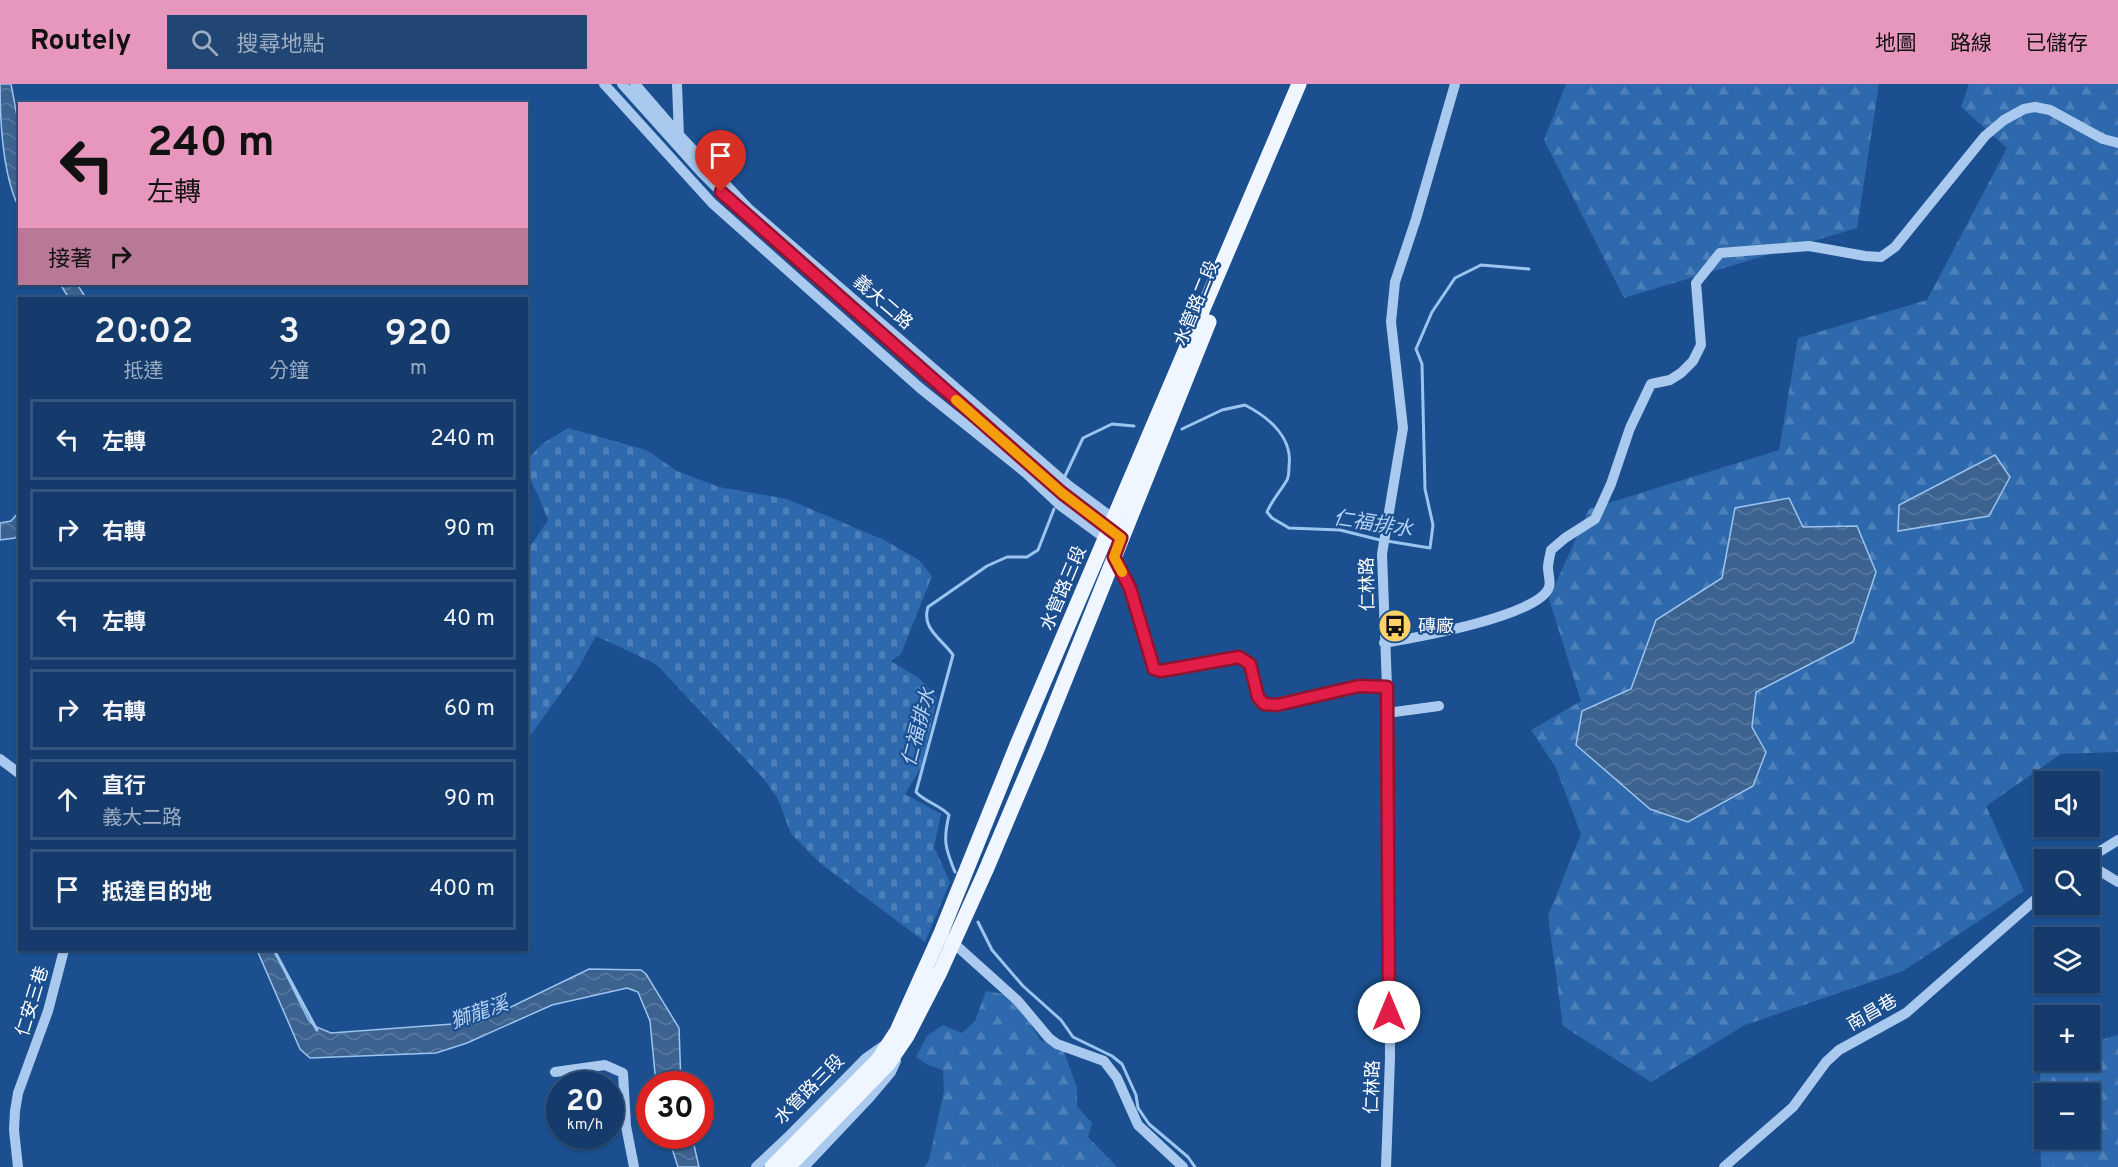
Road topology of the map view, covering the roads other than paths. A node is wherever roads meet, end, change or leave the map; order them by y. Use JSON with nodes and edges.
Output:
{"nodes":[{"id":1,"x":604,"y":84,"type":"edge"},
{"id":2,"x":622,"y":84,"type":"edge"},
{"id":3,"x":635,"y":84,"type":"edge"},
{"id":4,"x":677,"y":84,"type":"edge"},
{"id":5,"x":1299,"y":84,"type":"edge"},
{"id":6,"x":1309,"y":84,"type":"edge"},
{"id":7,"x":1455,"y":84,"type":"edge"},
{"id":8,"x":677,"y":139,"type":"junction"},
{"id":9,"x":2118,"y":143,"type":"edge"},
{"id":10,"x":667,"y":155,"type":"junction"},
{"id":11,"x":1115,"y":537,"type":"junction"},
{"id":12,"x":1384,"y":643,"type":"junction"},
{"id":13,"x":1387,"y":687,"type":"junction"},
{"id":14,"x":1439,"y":706,"type":"dead end"},
{"id":15,"x":1387,"y":713,"type":"junction"},
{"id":16,"x":2,"y":761,"type":"edge"},
{"id":17,"x":18,"y":773,"type":"edge"},
{"id":18,"x":2118,"y":840,"type":"edge"},
{"id":19,"x":2100,"y":851,"type":"edge"},
{"id":20,"x":2100,"y":871,"type":"edge"},
{"id":21,"x":2118,"y":882,"type":"edge"},
{"id":22,"x":2034,"y":901,"type":"edge"},
{"id":23,"x":941,"y":933,"type":"junction"},
{"id":24,"x":954,"y":943,"type":"junction"},
{"id":25,"x":64,"y":951,"type":"edge"},
{"id":26,"x":907,"y":1036,"type":"junction"},
{"id":27,"x":891,"y":1041,"type":"junction"},
{"id":28,"x":562,"y":1071,"type":"edge"},
{"id":29,"x":618,"y":1071,"type":"edge"},
{"id":30,"x":624,"y":1091,"type":"edge"},
{"id":31,"x":18,"y":1167,"type":"edge"},
{"id":32,"x":634,"y":1167,"type":"edge"},
{"id":33,"x":756,"y":1167,"type":"edge"},
{"id":34,"x":772,"y":1167,"type":"edge"},
{"id":35,"x":788,"y":1167,"type":"edge"},
{"id":36,"x":804,"y":1167,"type":"edge"},
{"id":37,"x":1183,"y":1167,"type":"edge"},
{"id":38,"x":1386,"y":1167,"type":"edge"},
{"id":39,"x":1724,"y":1167,"type":"edge"}],
"edges":[{"from":1,"to":10,"type":"street"},
{"from":2,"to":8,"type":"street","name":"義大二路"},
{"from":3,"to":8,"type":"street","name":"義大二路"},
{"from":4,"to":8,"type":"street"},
{"from":5,"to":11,"type":"main road","name":"水管路三段"},
{"from":6,"to":11,"type":"main road","name":"水管路二段"},
{"from":7,"to":12,"type":"street","name":"仁林路"},
{"from":8,"to":10,"type":"street"},
{"from":8,"to":11,"type":"street","name":"義大二路"},
{"from":9,"to":12,"type":"street"},
{"from":10,"to":11,"type":"street"},
{"from":11,"to":13,"type":"street"},
{"from":11,"to":23,"type":"main road","name":"水管路三段"},
{"from":11,"to":24,"type":"main road","name":"水管路三段"},
{"from":12,"to":13,"type":"street","name":"仁林路"},
{"from":13,"to":15,"type":"street","name":"仁林路"},
{"from":14,"to":15,"type":"street"},
{"from":15,"to":38,"type":"street","name":"仁林路"},
{"from":16,"to":17,"type":"street"},
{"from":18,"to":19,"type":"street"},
{"from":20,"to":21,"type":"street"},
{"from":22,"to":39,"type":"street","name":"南昌巷"},
{"from":23,"to":24,"type":"street"},
{"from":23,"to":27,"type":"main road","name":"水管路三段"},
{"from":24,"to":26,"type":"main road","name":"水管路三段"},
{"from":24,"to":37,"type":"street"},
{"from":25,"to":31,"type":"street","name":"仁安三巷"},
{"from":26,"to":35,"type":"main road","name":"水管路三段"},
{"from":26,"to":36,"type":"street","name":"水管路三段"},
{"from":27,"to":33,"type":"street","name":"水管路三段"},
{"from":27,"to":34,"type":"main road","name":"水管路三段"},
{"from":28,"to":29,"type":"street"},
{"from":30,"to":32,"type":"street"}]}
